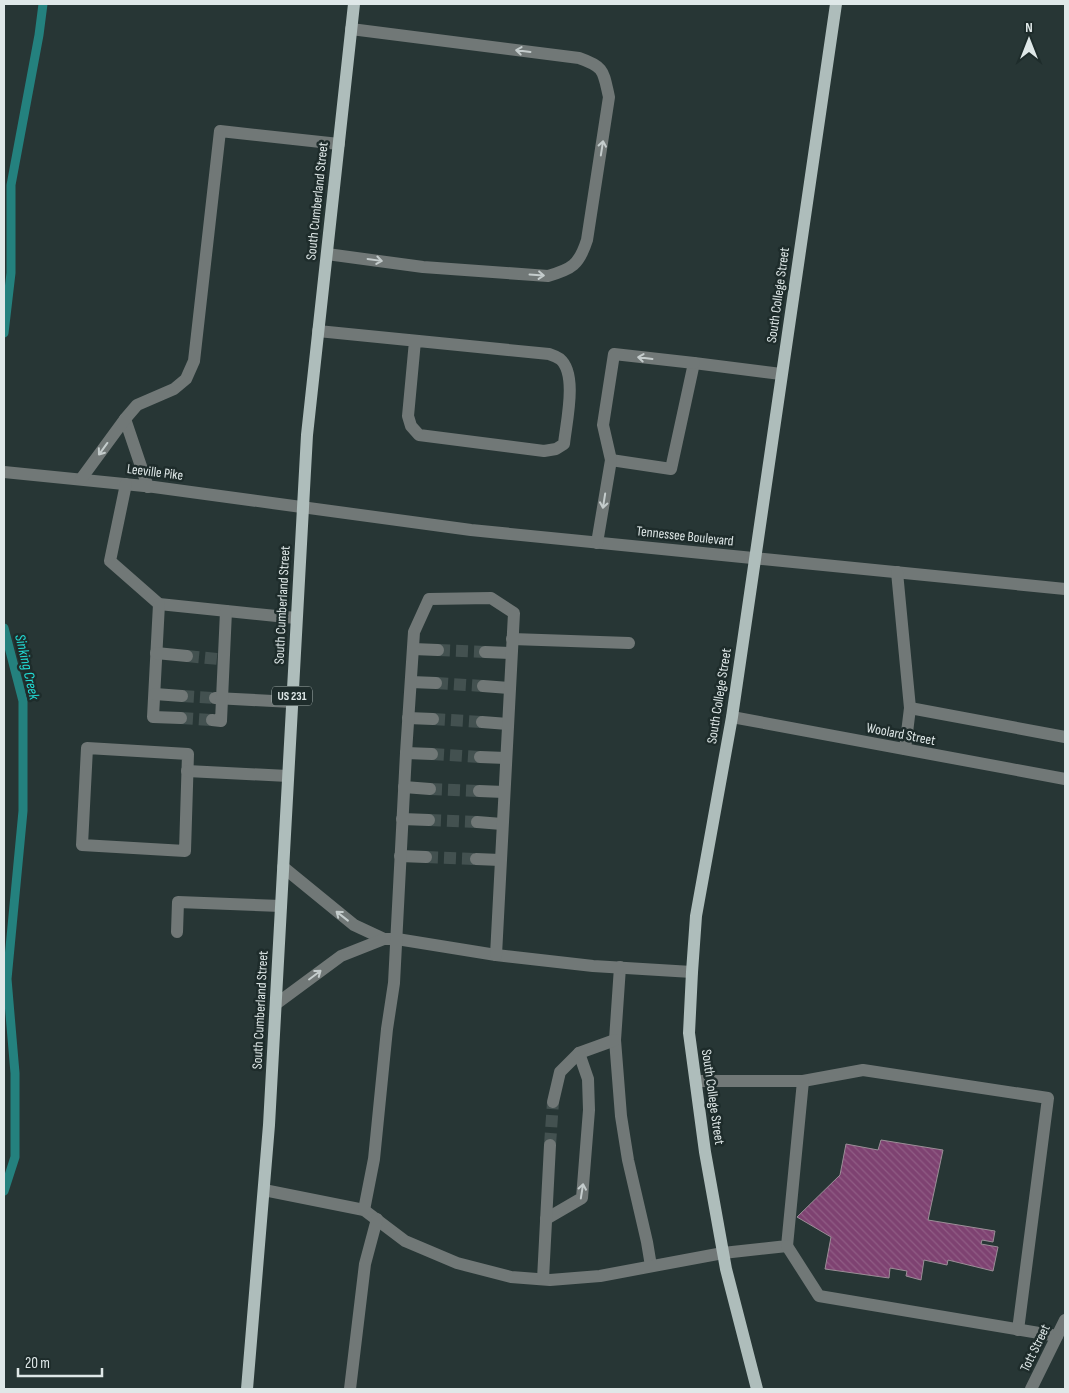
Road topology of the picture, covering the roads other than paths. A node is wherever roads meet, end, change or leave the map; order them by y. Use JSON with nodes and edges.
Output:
{"nodes":[{"id":1,"x":354,"y":4,"type":"edge"},
{"id":2,"x":836,"y":4,"type":"edge"},
{"id":3,"x":351,"y":29,"type":"junction"},
{"id":4,"x":339,"y":144,"type":"junction"},
{"id":5,"x":327,"y":254,"type":"junction"},
{"id":6,"x":318,"y":331,"type":"junction"},
{"id":7,"x":415,"y":340,"type":"junction"},
{"id":8,"x":694,"y":363,"type":"junction"},
{"id":9,"x":781,"y":374,"type":"junction"},
{"id":10,"x":124,"y":419,"type":"junction"},
{"id":11,"x":610,"y":460,"type":"junction"},
{"id":12,"x":4,"y":472,"type":"edge"},
{"id":13,"x":82,"y":479,"type":"junction"},
{"id":14,"x":126,"y":484,"type":"junction"},
{"id":15,"x":148,"y":486,"type":"junction"},
{"id":16,"x":302,"y":507,"type":"junction"},
{"id":17,"x":597,"y":543,"type":"junction"},
{"id":18,"x":754,"y":558,"type":"junction"},
{"id":19,"x":897,"y":572,"type":"junction"},
{"id":20,"x":1065,"y":589,"type":"edge"},
{"id":21,"x":159,"y":604,"type":"junction"},
{"id":22,"x":226,"y":611,"type":"junction"},
{"id":23,"x":296,"y":618,"type":"junction"},
{"id":24,"x":512,"y":640,"type":"junction"},
{"id":25,"x":629,"y":643,"type":"dead end"},
{"id":26,"x":413,"y":649,"type":"junction"},
{"id":27,"x":438,"y":650,"type":"tunnel mouth"},
{"id":28,"x":486,"y":652,"type":"tunnel mouth"},
{"id":29,"x":156,"y":653,"type":"junction"},
{"id":30,"x":511,"y":653,"type":"junction"},
{"id":31,"x":187,"y":656,"type":"tunnel mouth"},
{"id":32,"x":411,"y":682,"type":"junction"},
{"id":33,"x":436,"y":683,"type":"tunnel mouth"},
{"id":34,"x":483,"y":686,"type":"tunnel mouth"},
{"id":35,"x":510,"y":688,"type":"junction"},
{"id":36,"x":155,"y":694,"type":"junction"},
{"id":37,"x":182,"y":696,"type":"tunnel mouth"},
{"id":38,"x":218,"y":699,"type":"junction"},
{"id":39,"x":292,"y":702,"type":"junction"},
{"id":40,"x":910,"y":708,"type":"junction"},
{"id":41,"x":732,"y":717,"type":"junction"},
{"id":42,"x":181,"y":718,"type":"tunnel mouth"},
{"id":43,"x":408,"y":718,"type":"junction"},
{"id":44,"x":434,"y":719,"type":"tunnel mouth"},
{"id":45,"x":212,"y":720,"type":"dead end"},
{"id":46,"x":482,"y":722,"type":"tunnel mouth"},
{"id":47,"x":508,"y":724,"type":"junction"},
{"id":48,"x":1065,"y":736,"type":"edge"},
{"id":49,"x":904,"y":749,"type":"junction"},
{"id":50,"x":406,"y":753,"type":"junction"},
{"id":51,"x":432,"y":754,"type":"tunnel mouth"},
{"id":52,"x":480,"y":757,"type":"tunnel mouth"},
{"id":53,"x":506,"y":758,"type":"junction"},
{"id":54,"x":187,"y":771,"type":"junction"},
{"id":55,"x":288,"y":776,"type":"junction"},
{"id":56,"x":1065,"y":778,"type":"edge"},
{"id":57,"x":404,"y":787,"type":"junction"},
{"id":58,"x":430,"y":789,"type":"tunnel mouth"},
{"id":59,"x":479,"y":791,"type":"tunnel mouth"},
{"id":60,"x":504,"y":792,"type":"junction"},
{"id":61,"x":402,"y":819,"type":"junction"},
{"id":62,"x":429,"y":820,"type":"tunnel mouth"},
{"id":63,"x":477,"y":822,"type":"tunnel mouth"},
{"id":64,"x":502,"y":824,"type":"junction"},
{"id":65,"x":400,"y":856,"type":"junction"},
{"id":66,"x":426,"y":857,"type":"tunnel mouth"},
{"id":67,"x":476,"y":859,"type":"tunnel mouth"},
{"id":68,"x":500,"y":860,"type":"junction"},
{"id":69,"x":283,"y":867,"type":"junction"},
{"id":70,"x":281,"y":906,"type":"junction"},
{"id":71,"x":177,"y":932,"type":"dead end"},
{"id":72,"x":391,"y":939,"type":"junction"},
{"id":73,"x":496,"y":956,"type":"junction"},
{"id":74,"x":620,"y":968,"type":"junction"},
{"id":75,"x":692,"y":972,"type":"junction"},
{"id":76,"x":276,"y":1004,"type":"junction"},
{"id":77,"x":615,"y":1040,"type":"junction"},
{"id":78,"x":579,"y":1053,"type":"junction"},
{"id":79,"x":696,"y":1081,"type":"junction"},
{"id":80,"x":803,"y":1081,"type":"junction"},
{"id":81,"x":553,"y":1102,"type":"tunnel mouth"},
{"id":82,"x":550,"y":1145,"type":"tunnel mouth"},
{"id":83,"x":264,"y":1190,"type":"junction"},
{"id":84,"x":364,"y":1210,"type":"junction"},
{"id":85,"x":377,"y":1219,"type":"junction"},
{"id":86,"x":546,"y":1219,"type":"junction"},
{"id":87,"x":786,"y":1246,"type":"junction"},
{"id":88,"x":723,"y":1253,"type":"junction"},
{"id":89,"x":651,"y":1266,"type":"junction"},
{"id":90,"x":543,"y":1279,"type":"junction"},
{"id":91,"x":1065,"y":1320,"type":"edge"},
{"id":92,"x":1018,"y":1330,"type":"junction"},
{"id":93,"x":1057,"y":1336,"type":"junction"},
{"id":94,"x":247,"y":1389,"type":"edge"},
{"id":95,"x":350,"y":1389,"type":"edge"},
{"id":96,"x":757,"y":1389,"type":"edge"},
{"id":97,"x":1031,"y":1389,"type":"edge"}],
"edges":[{"from":1,"to":3,"type":"main road","name":"South Cumberland Street","number":"US 231"},
{"from":2,"to":9,"type":"main road","name":"South College Street"},
{"from":3,"to":4,"type":"main road","name":"South Cumberland Street","number":"US 231"},
{"from":5,"to":3,"type":"street","one_way":true},
{"from":4,"to":5,"type":"main road","name":"South Cumberland Street","number":"US 231"},
{"from":4,"to":10,"type":"street"},
{"from":5,"to":6,"type":"main road","name":"South Cumberland Street","number":"US 231"},
{"from":6,"to":7,"type":"street"},
{"from":6,"to":16,"type":"main road","name":"South Cumberland Street","number":"US 231"},
{"from":7,"to":7,"type":"street"},
{"from":8,"to":9,"type":"street"},
{"from":8,"to":11,"type":"street"},
{"from":8,"to":11,"type":"street","one_way":true},
{"from":9,"to":18,"type":"main road","name":"South College Street"},
{"from":10,"to":13,"type":"street","one_way":true},
{"from":10,"to":15,"type":"street"},
{"from":11,"to":17,"type":"street","one_way":true},
{"from":12,"to":13,"type":"street","name":"Leeville Pike"},
{"from":13,"to":14,"type":"street","name":"Leeville Pike"},
{"from":14,"to":15,"type":"street","name":"Leeville Pike"},
{"from":14,"to":21,"type":"street"},
{"from":15,"to":16,"type":"street","name":"Leeville Pike"},
{"from":16,"to":17,"type":"street","name":"Tennessee Boulevard"},
{"from":16,"to":23,"type":"main road","name":"South Cumberland Street","number":"US 231"},
{"from":17,"to":18,"type":"street","name":"Tennessee Boulevard"},
{"from":18,"to":19,"type":"street","name":"Tennessee Boulevard"},
{"from":18,"to":41,"type":"main road","name":"South College Street"},
{"from":19,"to":20,"type":"street","name":"Tennessee Boulevard"},
{"from":19,"to":40,"type":"street"},
{"from":21,"to":22,"type":"street"},
{"from":21,"to":29,"type":"street"},
{"from":22,"to":23,"type":"street"},
{"from":22,"to":38,"type":"street"},
{"from":23,"to":39,"type":"main road","name":"South Cumberland Street","number":"US 231"},
{"from":24,"to":25,"type":"street"},
{"from":24,"to":26,"type":"street"},
{"from":24,"to":30,"type":"street"},
{"from":26,"to":27,"type":"street"},
{"from":26,"to":32,"type":"street"},
{"from":28,"to":30,"type":"street"},
{"from":29,"to":31,"type":"street"},
{"from":29,"to":36,"type":"street"},
{"from":30,"to":35,"type":"street"},
{"from":32,"to":33,"type":"street"},
{"from":32,"to":43,"type":"street"},
{"from":34,"to":35,"type":"street"},
{"from":35,"to":47,"type":"street"},
{"from":36,"to":37,"type":"street"},
{"from":36,"to":42,"type":"street"},
{"from":38,"to":39,"type":"street"},
{"from":38,"to":45,"type":"street"},
{"from":39,"to":55,"type":"main road","name":"South Cumberland Street","number":"US 231"},
{"from":40,"to":48,"type":"street"},
{"from":40,"to":49,"type":"street"},
{"from":41,"to":49,"type":"street","name":"Woolard Street"},
{"from":41,"to":75,"type":"main road","name":"South College Street"},
{"from":43,"to":44,"type":"street"},
{"from":43,"to":50,"type":"street"},
{"from":46,"to":47,"type":"street"},
{"from":47,"to":53,"type":"street"},
{"from":49,"to":56,"type":"street","name":"Woolard Street"},
{"from":50,"to":51,"type":"street"},
{"from":50,"to":57,"type":"street"},
{"from":52,"to":53,"type":"street"},
{"from":53,"to":60,"type":"street"},
{"from":54,"to":54,"type":"street"},
{"from":54,"to":55,"type":"street"},
{"from":55,"to":69,"type":"main road","name":"South Cumberland Street","number":"US 231"},
{"from":57,"to":58,"type":"street"},
{"from":57,"to":61,"type":"street"},
{"from":59,"to":60,"type":"street"},
{"from":60,"to":64,"type":"street"},
{"from":61,"to":62,"type":"street"},
{"from":61,"to":65,"type":"street"},
{"from":63,"to":64,"type":"street"},
{"from":64,"to":68,"type":"street"},
{"from":65,"to":66,"type":"street"},
{"from":65,"to":72,"type":"street"},
{"from":67,"to":68,"type":"street"},
{"from":68,"to":73,"type":"street"},
{"from":69,"to":70,"type":"main road","name":"South Cumberland Street","number":"US 231"},
{"from":72,"to":69,"type":"street","one_way":true},
{"from":70,"to":71,"type":"street"},
{"from":70,"to":76,"type":"main road","name":"South Cumberland Street","number":"US 231"},
{"from":72,"to":73,"type":"street"},
{"from":76,"to":72,"type":"street","one_way":true},
{"from":72,"to":84,"type":"street"},
{"from":73,"to":74,"type":"street"},
{"from":74,"to":75,"type":"street"},
{"from":74,"to":77,"type":"street"},
{"from":75,"to":79,"type":"main road","name":"South College Street"},
{"from":76,"to":83,"type":"main road","name":"South Cumberland Street","number":"US 231"},
{"from":77,"to":78,"type":"street"},
{"from":77,"to":89,"type":"street"},
{"from":78,"to":81,"type":"street"},
{"from":86,"to":78,"type":"street","one_way":true},
{"from":79,"to":80,"type":"street"},
{"from":79,"to":88,"type":"main road","name":"South College Street"},
{"from":80,"to":87,"type":"street"},
{"from":80,"to":92,"type":"street"},
{"from":82,"to":86,"type":"street"},
{"from":83,"to":84,"type":"street"},
{"from":83,"to":94,"type":"main road","name":"South Cumberland Street","number":"US 231"},
{"from":84,"to":85,"type":"street"},
{"from":85,"to":90,"type":"street"},
{"from":85,"to":95,"type":"street"},
{"from":86,"to":90,"type":"street"},
{"from":87,"to":88,"type":"street"},
{"from":87,"to":92,"type":"street"},
{"from":88,"to":89,"type":"street"},
{"from":88,"to":96,"type":"main road","name":"South College Street"},
{"from":89,"to":90,"type":"street"},
{"from":91,"to":93,"type":"street","name":"Tott Street"},
{"from":92,"to":93,"type":"street"},
{"from":93,"to":97,"type":"street","name":"Tott Street"}]}
